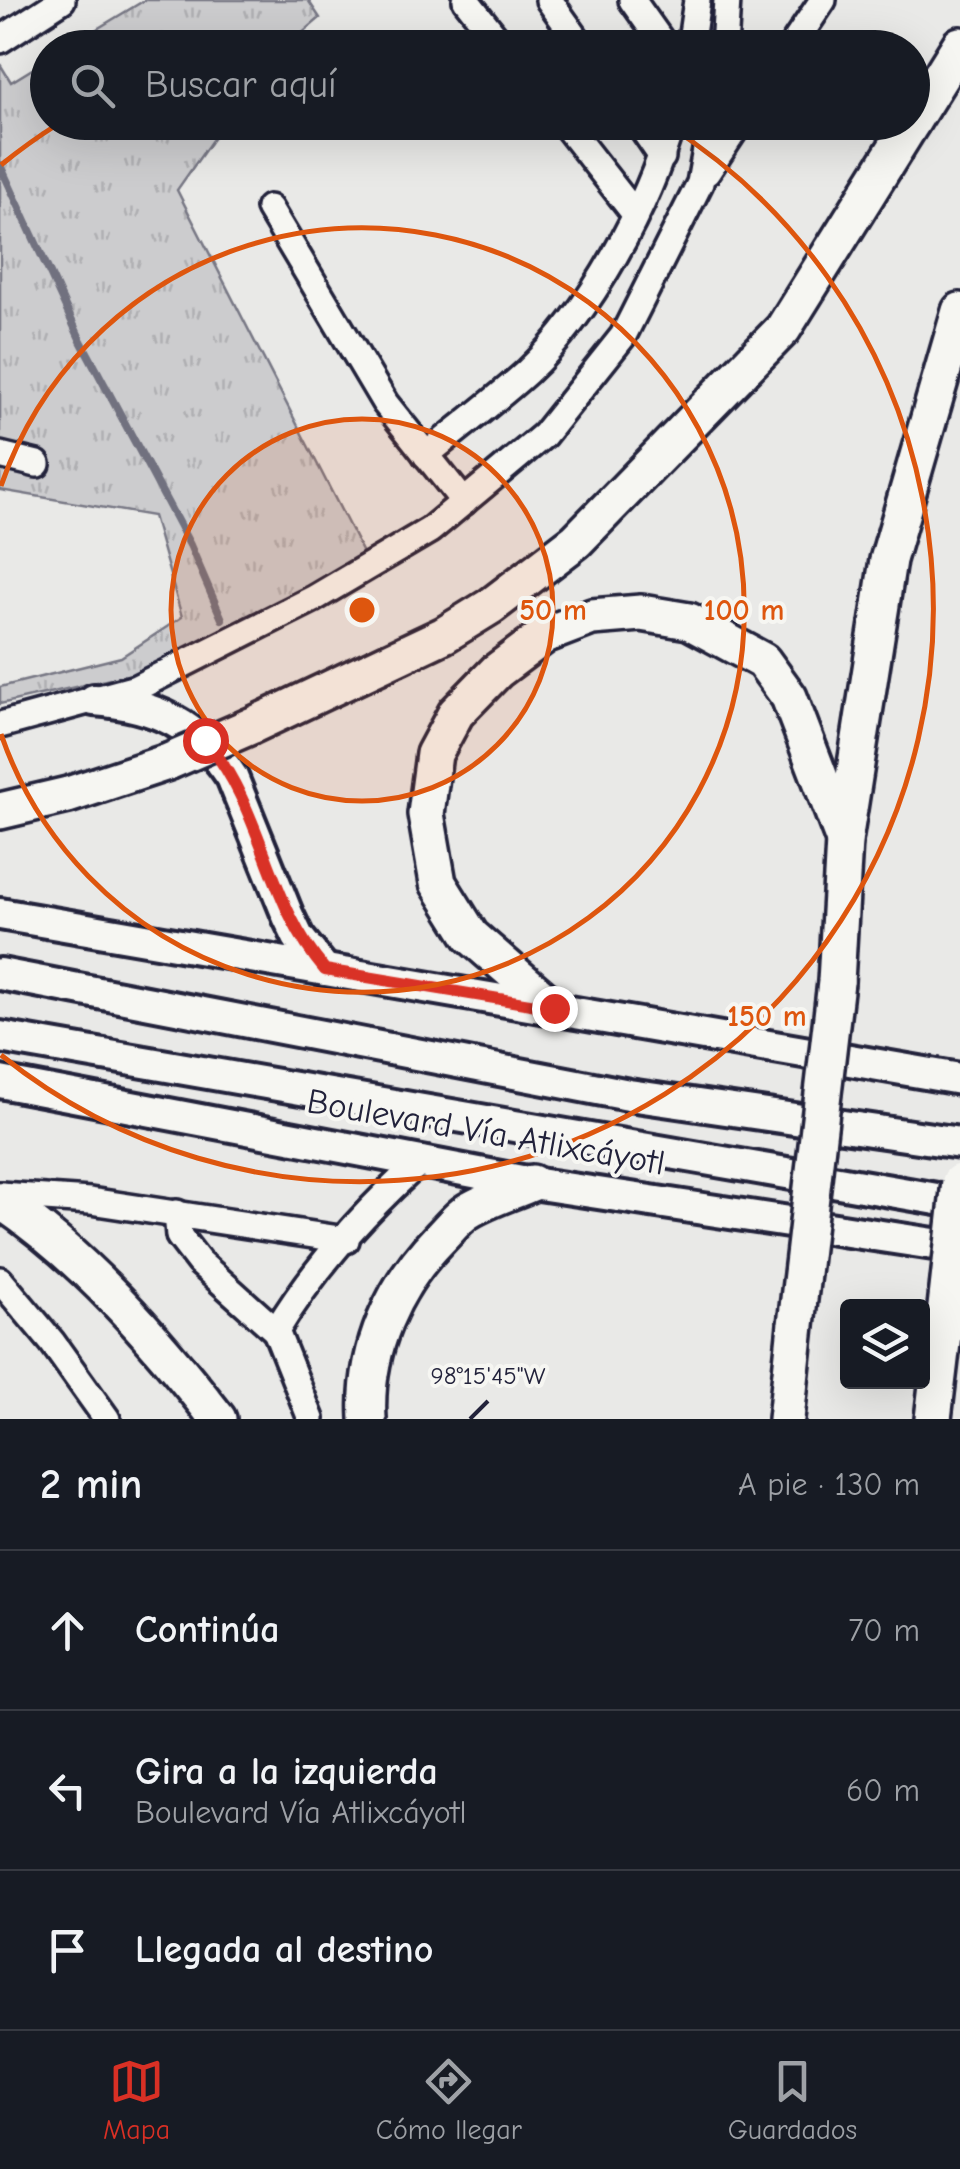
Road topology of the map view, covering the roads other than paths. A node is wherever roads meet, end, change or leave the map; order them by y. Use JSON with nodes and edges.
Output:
{"nodes":[{"id":1,"x":62,"y":0,"type":"edge"},
{"id":2,"x":466,"y":0,"type":"edge"},
{"id":3,"x":549,"y":0,"type":"edge"},
{"id":4,"x":632,"y":0,"type":"edge"},
{"id":5,"x":697,"y":0,"type":"edge"},
{"id":6,"x":727,"y":0,"type":"edge"},
{"id":7,"x":823,"y":0,"type":"edge"},
{"id":8,"x":490,"y":30,"type":"edge"},
{"id":9,"x":570,"y":30,"type":"edge"},
{"id":10,"x":653,"y":30,"type":"edge"},
{"id":11,"x":693,"y":30,"type":"edge"},
{"id":12,"x":725,"y":30,"type":"edge"},
{"id":13,"x":803,"y":30,"type":"edge"},
{"id":14,"x":0,"y":40,"type":"edge"},
{"id":15,"x":960,"y":45,"type":"edge"},
{"id":16,"x":930,"y":93,"type":"edge"},
{"id":17,"x":577,"y":140,"type":"edge"},
{"id":18,"x":650,"y":140,"type":"edge"},
{"id":19,"x":667,"y":140,"type":"edge"},
{"id":20,"x":708,"y":140,"type":"edge"},
{"id":21,"x":728,"y":140,"type":"edge"},
{"id":22,"x":901,"y":140,"type":"edge"},
{"id":23,"x":662,"y":157,"type":"junction"},
{"id":24,"x":700,"y":183,"type":"junction"},
{"id":25,"x":269,"y":208,"type":"dead end"},
{"id":26,"x":635,"y":214,"type":"junction"},
{"id":27,"x":960,"y":312,"type":"edge"},
{"id":28,"x":426,"y":454,"type":"junction"},
{"id":29,"x":0,"y":455,"type":"edge"},
{"id":30,"x":37,"y":464,"type":"dead end"},
{"id":31,"x":464,"y":502,"type":"junction"},
{"id":32,"x":94,"y":700,"type":"junction"},
{"id":33,"x":0,"y":726,"type":"edge"},
{"id":34,"x":0,"y":811,"type":"edge"},
{"id":35,"x":844,"y":841,"type":"junction"},
{"id":36,"x":0,"y":914,"type":"edge"},
{"id":37,"x":325,"y":970,"type":"junction"},
{"id":38,"x":0,"y":974,"type":"edge"},
{"id":39,"x":554,"y":1008,"type":"junction"},
{"id":40,"x":0,"y":1037,"type":"edge"},
{"id":41,"x":960,"y":1079,"type":"edge"},
{"id":42,"x":0,"y":1082,"type":"edge"},
{"id":43,"x":960,"y":1143,"type":"edge"},
{"id":44,"x":422,"y":1160,"type":"junction"},
{"id":45,"x":960,"y":1182,"type":"edge"},
{"id":46,"x":532,"y":1183,"type":"junction"},
{"id":47,"x":0,"y":1198,"type":"edge"},
{"id":48,"x":960,"y":1203,"type":"edge"},
{"id":49,"x":177,"y":1214,"type":"junction"},
{"id":50,"x":346,"y":1240,"type":"junction"},
{"id":51,"x":960,"y":1248,"type":"edge"},
{"id":52,"x":0,"y":1280,"type":"edge"},
{"id":53,"x":276,"y":1331,"type":"junction"},
{"id":54,"x":942,"y":1348,"type":"junction"},
{"id":55,"x":782,"y":1409,"type":"edge"},
{"id":56,"x":107,"y":1419,"type":"edge"},
{"id":57,"x":218,"y":1419,"type":"edge"},
{"id":58,"x":312,"y":1419,"type":"edge"},
{"id":59,"x":368,"y":1419,"type":"edge"},
{"id":60,"x":933,"y":1419,"type":"edge"},
{"id":61,"x":952,"y":1419,"type":"edge"}],
"edges":[{"from":1,"to":14,"type":"street"},
{"from":2,"to":8,"type":"street"},
{"from":3,"to":9,"type":"street"},
{"from":4,"to":10,"type":"street"},
{"from":5,"to":11,"type":"street"},
{"from":6,"to":12,"type":"street"},
{"from":7,"to":13,"type":"street"},
{"from":15,"to":16,"type":"highway"},
{"from":17,"to":26,"type":"street"},
{"from":18,"to":23,"type":"street"},
{"from":19,"to":23,"type":"street"},
{"from":20,"to":24,"type":"street"},
{"from":21,"to":24,"type":"street"},
{"from":22,"to":34,"type":"highway","bridge":true},
{"from":23,"to":26,"type":"street"},
{"from":24,"to":31,"type":"street"},
{"from":25,"to":28,"type":"street"},
{"from":26,"to":28,"type":"street"},
{"from":27,"to":35,"type":"highway"},
{"from":28,"to":31,"type":"street"},
{"from":29,"to":30,"type":"street"},
{"from":31,"to":32,"type":"street"},
{"from":32,"to":33,"type":"street"},
{"from":32,"to":37,"type":"main road"},
{"from":35,"to":39,"type":"highway"},
{"from":35,"to":55,"type":"highway","bridge":true},
{"from":36,"to":37,"type":"main road"},
{"from":37,"to":39,"type":"main road"},
{"from":38,"to":43,"type":"main road","name":"Boulevard Vía Atlixcáyotl"},
{"from":39,"to":41,"type":"main road"},
{"from":40,"to":48,"type":"main road","name":"Boulevard Vía Atlixcáyotl"},
{"from":42,"to":44,"type":"main road","name":"Boulevard Vía Atlixcáyotl"},
{"from":44,"to":46,"type":"main road","name":"Boulevard Vía Atlixcáyotl"},
{"from":44,"to":50,"type":"street"},
{"from":45,"to":54,"type":"highway","bridge":true},
{"from":46,"to":51,"type":"main road","name":"Boulevard Vía Atlixcáyotl"},
{"from":46,"to":59,"type":"highway"},
{"from":47,"to":49,"type":"street"},
{"from":47,"to":57,"type":"highway"},
{"from":49,"to":50,"type":"street"},
{"from":49,"to":53,"type":"street"},
{"from":50,"to":53,"type":"street"},
{"from":52,"to":56,"type":"street"},
{"from":53,"to":58,"type":"street"},
{"from":54,"to":60,"type":"highway"},
{"from":54,"to":61,"type":"highway"}]}
